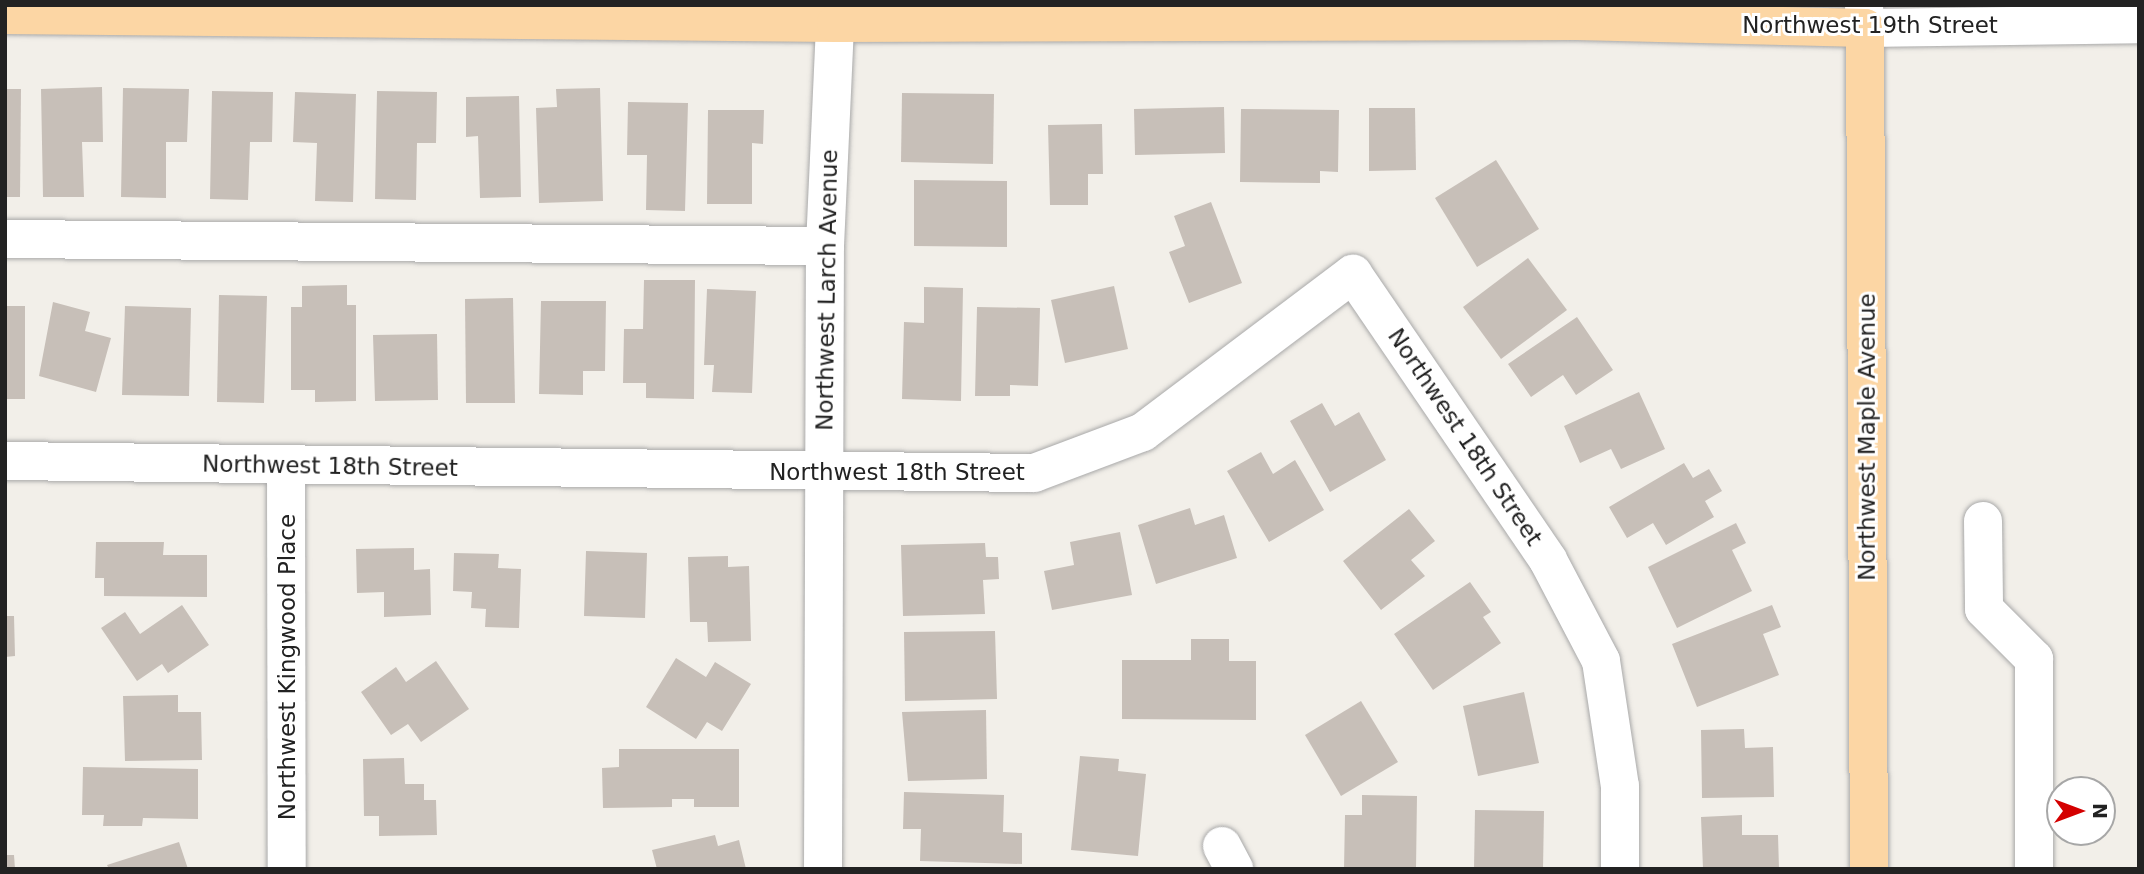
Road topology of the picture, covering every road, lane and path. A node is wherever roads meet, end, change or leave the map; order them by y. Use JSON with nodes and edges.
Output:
{"nodes":[{"id":1,"x":1576,"y":13,"type":"edge"},
{"id":2,"x":836,"y":14,"type":"edge"},
{"id":3,"x":5,"y":15,"type":"edge"},
{"id":4,"x":1864,"y":17,"type":"edge"},
{"id":5,"x":2133,"y":17,"type":"edge"},
{"id":6,"x":5,"y":239,"type":"edge"},
{"id":7,"x":825,"y":246,"type":"junction"},
{"id":8,"x":5,"y":461,"type":"edge"},
{"id":9,"x":286,"y":465,"type":"junction"},
{"id":10,"x":824,"y":473,"type":"junction"},
{"id":11,"x":1983,"y":521,"type":"dead end"},
{"id":12,"x":287,"y":869,"type":"edge"},
{"id":13,"x":823,"y":869,"type":"edge"},
{"id":14,"x":1620,"y":869,"type":"edge"},
{"id":15,"x":1869,"y":869,"type":"edge"},
{"id":16,"x":2034,"y":869,"type":"edge"}],
"edges":[{"from":1,"to":2,"type":"main road","name":"Northwest 19th Street"},
{"from":1,"to":4,"type":"main road","name":"Northwest 19th Street"},
{"from":2,"to":3,"type":"main road","name":"Northwest 19th Street"},
{"from":2,"to":7,"type":"street","name":"Northwest Larch Avenue"},
{"from":4,"to":5,"type":"street","name":"Northwest 19th Street"},
{"from":4,"to":15,"type":"main road","name":"Northwest Maple Avenue"},
{"from":6,"to":7,"type":"street"},
{"from":7,"to":10,"type":"street","name":"Northwest Larch Avenue"},
{"from":8,"to":9,"type":"street","name":"Northwest 18th Street"},
{"from":9,"to":10,"type":"street","name":"Northwest 18th Street"},
{"from":9,"to":12,"type":"street","name":"Northwest Kingwood Place"},
{"from":10,"to":13,"type":"street","name":"Northwest Larch Avenue"},
{"from":10,"to":14,"type":"street","name":"Northwest 18th Street"},
{"from":11,"to":16,"type":"street"}]}
